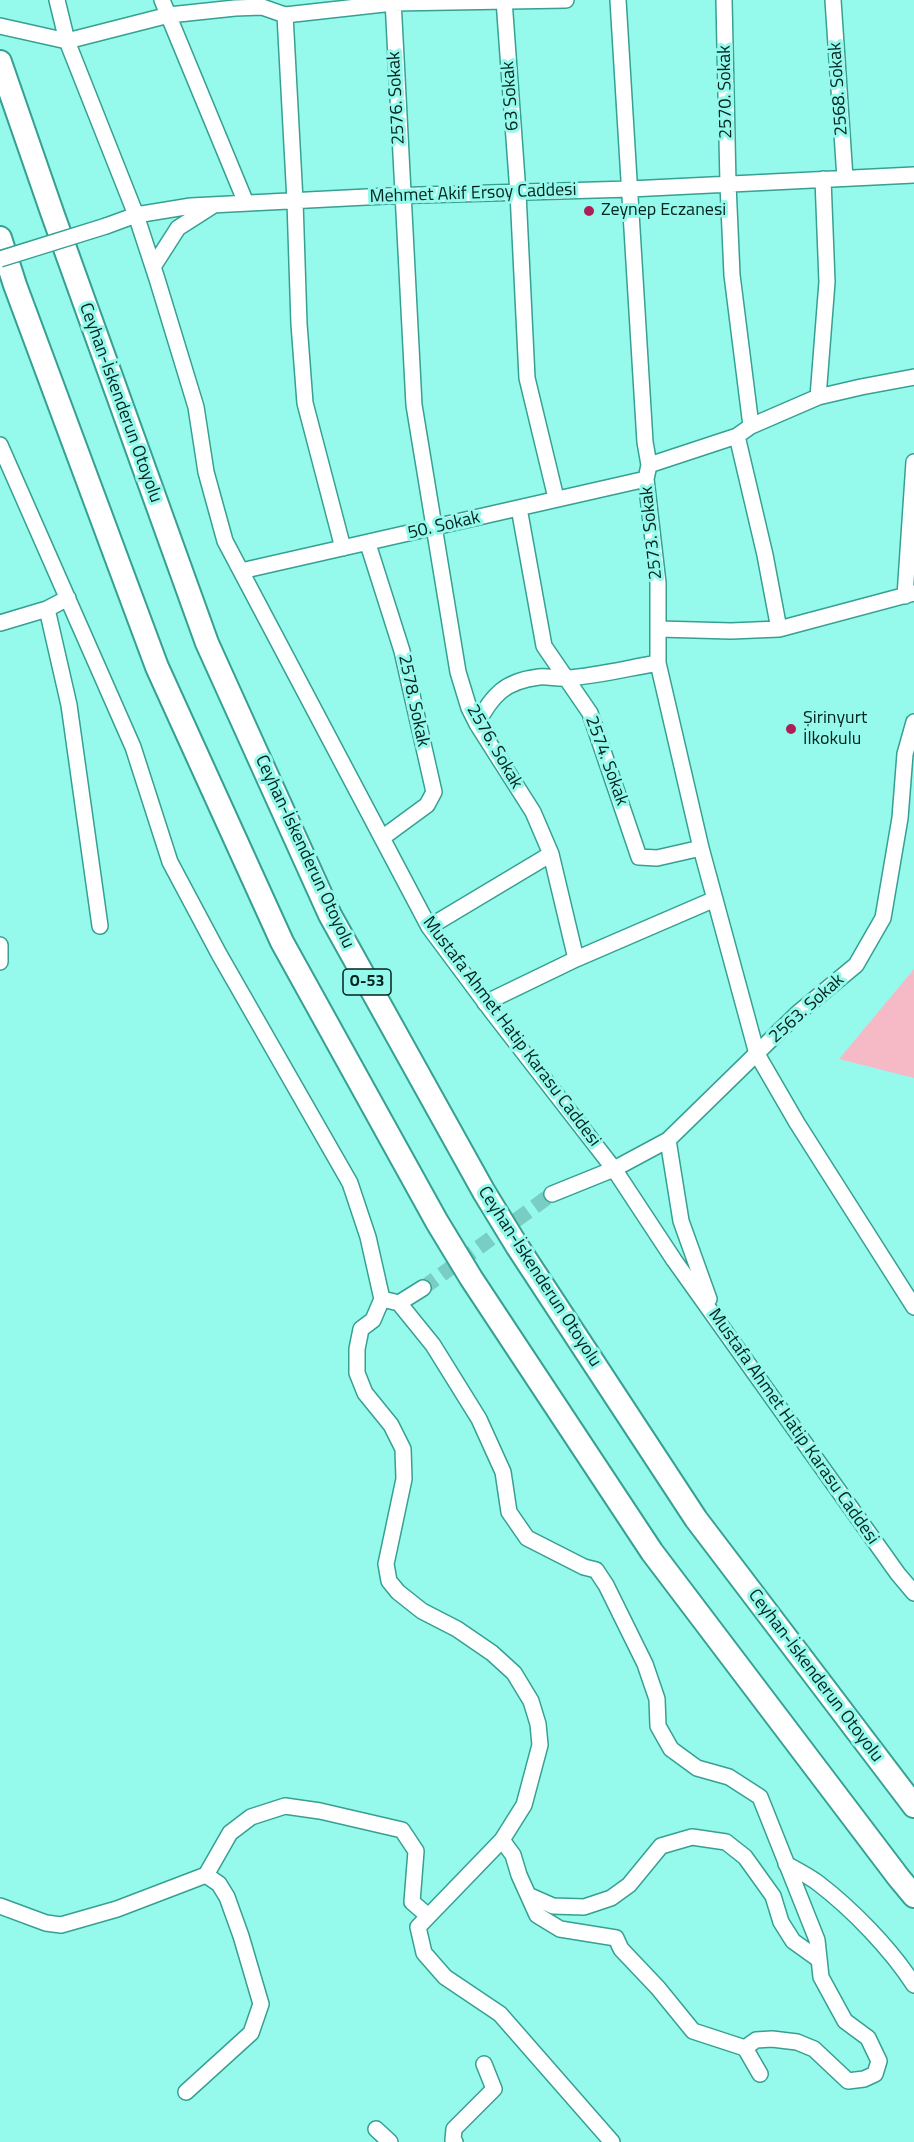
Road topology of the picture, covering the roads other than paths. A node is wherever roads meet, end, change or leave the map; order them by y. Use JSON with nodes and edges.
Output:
{"nodes":[{"id":1,"x":57,"y":0,"type":"edge"},
{"id":2,"x":162,"y":0,"type":"edge"},
{"id":3,"x":566,"y":0,"type":"edge"},
{"id":4,"x":618,"y":0,"type":"edge"},
{"id":5,"x":724,"y":0,"type":"edge"},
{"id":6,"x":833,"y":0,"type":"edge"},
{"id":7,"x":504,"y":1,"type":"edge"},
{"id":8,"x":393,"y":2,"type":"edge"},
{"id":9,"x":306,"y":6,"type":"edge"},
{"id":10,"x":169,"y":15,"type":"junction"},
{"id":11,"x":285,"y":15,"type":"junction"},
{"id":12,"x":0,"y":26,"type":"edge"},
{"id":13,"x":67,"y":41,"type":"junction"},
{"id":14,"x":0,"y":62,"type":"edge"},
{"id":15,"x":914,"y":175,"type":"edge"},
{"id":16,"x":845,"y":178,"type":"junction"},
{"id":17,"x":823,"y":179,"type":"junction"},
{"id":18,"x":728,"y":184,"type":"junction"},
{"id":19,"x":630,"y":189,"type":"junction"},
{"id":20,"x":518,"y":193,"type":"junction"},
{"id":21,"x":402,"y":196,"type":"junction"},
{"id":22,"x":296,"y":201,"type":"junction"},
{"id":23,"x":246,"y":203,"type":"junction"},
{"id":24,"x":214,"y":205,"type":"junction"},
{"id":25,"x":136,"y":215,"type":"junction"},
{"id":26,"x":0,"y":238,"type":"edge"},
{"id":27,"x":0,"y":259,"type":"edge"},
{"id":28,"x":153,"y":267,"type":"junction"},
{"id":29,"x":914,"y":377,"type":"edge"},
{"id":30,"x":818,"y":398,"type":"junction"},
{"id":31,"x":751,"y":426,"type":"junction"},
{"id":32,"x":737,"y":436,"type":"junction"},
{"id":33,"x":0,"y":445,"type":"edge"},
{"id":34,"x":914,"y":462,"type":"edge"},
{"id":35,"x":648,"y":472,"type":"junction"},
{"id":36,"x":556,"y":498,"type":"junction"},
{"id":37,"x":519,"y":508,"type":"junction"},
{"id":38,"x":434,"y":529,"type":"junction"},
{"id":39,"x":368,"y":544,"type":"junction"},
{"id":40,"x":343,"y":548,"type":"junction"},
{"id":41,"x":241,"y":571,"type":"junction"},
{"id":42,"x":909,"y":594,"type":"edge"},
{"id":43,"x":68,"y":598,"type":"junction"},
{"id":44,"x":47,"y":609,"type":"junction"},
{"id":45,"x":0,"y":623,"type":"edge"},
{"id":46,"x":658,"y":629,"type":"junction"},
{"id":47,"x":779,"y":629,"type":"junction"},
{"id":48,"x":658,"y":663,"type":"junction"},
{"id":49,"x":566,"y":678,"type":"junction"},
{"id":50,"x":914,"y":722,"type":"edge"},
{"id":51,"x":477,"y":724,"type":"junction"},
{"id":52,"x":907,"y":816,"type":"edge"},
{"id":53,"x":382,"y":838,"type":"junction"},
{"id":54,"x":701,"y":848,"type":"junction"},
{"id":55,"x":551,"y":854,"type":"junction"},
{"id":56,"x":715,"y":899,"type":"junction"},
{"id":57,"x":100,"y":926,"type":"dead end"},
{"id":58,"x":429,"y":927,"type":"junction"},
{"id":59,"x":0,"y":945,"type":"edge"},
{"id":60,"x":576,"y":959,"type":"junction"},
{"id":61,"x":0,"y":962,"type":"edge"},
{"id":62,"x":485,"y":1003,"type":"junction"},
{"id":63,"x":757,"y":1054,"type":"junction"},
{"id":64,"x":668,"y":1140,"type":"junction"},
{"id":65,"x":614,"y":1169,"type":"junction"},
{"id":66,"x":552,"y":1194,"type":"tunnel mouth"},
{"id":67,"x":423,"y":1288,"type":"tunnel mouth"},
{"id":68,"x":382,"y":1299,"type":"junction"},
{"id":69,"x":399,"y":1304,"type":"junction"},
{"id":70,"x":914,"y":1306,"type":"edge"},
{"id":71,"x":719,"y":1323,"type":"junction"},
{"id":72,"x":914,"y":1593,"type":"edge"},
{"id":73,"x":914,"y":1806,"type":"edge"},
{"id":74,"x":501,"y":1840,"type":"junction"},
{"id":75,"x":786,"y":1864,"type":"junction"},
{"id":76,"x":206,"y":1875,"type":"junction"},
{"id":77,"x":528,"y":1895,"type":"junction"},
{"id":78,"x":914,"y":1896,"type":"edge"},
{"id":79,"x":0,"y":1906,"type":"edge"},
{"id":80,"x":427,"y":1915,"type":"junction"},
{"id":81,"x":818,"y":1959,"type":"junction"},
{"id":82,"x":914,"y":1985,"type":"edge"},
{"id":83,"x":745,"y":2048,"type":"junction"},
{"id":84,"x":484,"y":2064,"type":"dead end"},
{"id":85,"x":760,"y":2073,"type":"dead end"},
{"id":86,"x":186,"y":2092,"type":"dead end"},
{"id":87,"x":376,"y":2129,"type":"dead end"},
{"id":88,"x":390,"y":2142,"type":"edge"},
{"id":89,"x":455,"y":2142,"type":"edge"},
{"id":90,"x":612,"y":2142,"type":"edge"}],
"edges":[{"from":1,"to":13,"type":"street","name":"Mustafa Ahmet Hatip Karasu Caddesi"},
{"from":2,"to":10,"type":"street"},
{"from":3,"to":7,"type":"street"},
{"from":4,"to":19,"type":"street","name":"2573. Sokak"},
{"from":5,"to":18,"type":"street","name":"2570. Sokak"},
{"from":6,"to":16,"type":"street","name":"2568. Sokak"},
{"from":7,"to":8,"type":"street"},
{"from":7,"to":20,"type":"street","name":"63 Sokak"},
{"from":8,"to":9,"type":"street"},
{"from":8,"to":21,"type":"street","name":"2576. Sokak"},
{"from":9,"to":11,"type":"street"},
{"from":10,"to":11,"type":"street"},
{"from":10,"to":13,"type":"street"},
{"from":10,"to":23,"type":"street"},
{"from":11,"to":22,"type":"street"},
{"from":12,"to":13,"type":"street"},
{"from":13,"to":25,"type":"street","name":"Mustafa Ahmet Hatip Karasu Caddesi"},
{"from":14,"to":73,"type":"highway","name":"Ceyhan-İskenderun Otoyolu","number":"O-53"},
{"from":15,"to":16,"type":"street","name":"Mehmet Akif Ersoy Caddesi"},
{"from":16,"to":17,"type":"street","name":"Mehmet Akif Ersoy Caddesi"},
{"from":17,"to":18,"type":"street","name":"Mehmet Akif Ersoy Caddesi"},
{"from":17,"to":30,"type":"street"},
{"from":18,"to":19,"type":"street","name":"Mehmet Akif Ersoy Caddesi"},
{"from":18,"to":31,"type":"street","name":"2570. Sokak"},
{"from":19,"to":20,"type":"street","name":"Mehmet Akif Ersoy Caddesi"},
{"from":19,"to":35,"type":"street","name":"2573. Sokak"},
{"from":20,"to":21,"type":"street","name":"Mehmet Akif Ersoy Caddesi"},
{"from":20,"to":36,"type":"street","name":"63 Sokak"},
{"from":21,"to":22,"type":"street","name":"Mehmet Akif Ersoy Caddesi"},
{"from":21,"to":38,"type":"street","name":"2576. Sokak"},
{"from":22,"to":23,"type":"street","name":"Mehmet Akif Ersoy Caddesi"},
{"from":22,"to":40,"type":"street"},
{"from":23,"to":24,"type":"street","name":"Mehmet Akif Ersoy Caddesi"},
{"from":24,"to":25,"type":"street","name":"Mehmet Akif Ersoy Caddesi"},
{"from":24,"to":28,"type":"street"},
{"from":25,"to":27,"type":"street","name":"Mehmet Akif Ersoy Caddesi","bridge":true},
{"from":25,"to":28,"type":"street","name":"Mustafa Ahmet Hatip Karasu Caddesi"},
{"from":26,"to":78,"type":"highway"},
{"from":28,"to":41,"type":"street","name":"Mustafa Ahmet Hatip Karasu Caddesi"},
{"from":29,"to":30,"type":"street","name":"50. Sokak"},
{"from":30,"to":31,"type":"street","name":"50. Sokak"},
{"from":31,"to":32,"type":"street","name":"50. Sokak"},
{"from":32,"to":35,"type":"street","name":"50. Sokak"},
{"from":32,"to":47,"type":"street"},
{"from":33,"to":43,"type":"street"},
{"from":34,"to":42,"type":"street"},
{"from":35,"to":36,"type":"street","name":"50. Sokak"},
{"from":35,"to":46,"type":"street","name":"2573. Sokak"},
{"from":36,"to":37,"type":"street","name":"50. Sokak"},
{"from":37,"to":38,"type":"street","name":"50. Sokak"},
{"from":37,"to":49,"type":"street","name":"2574. Sokak"},
{"from":38,"to":39,"type":"street","name":"50. Sokak"},
{"from":38,"to":51,"type":"street","name":"2576. Sokak"},
{"from":39,"to":40,"type":"street","name":"50. Sokak"},
{"from":39,"to":53,"type":"street","name":"2578. Sokak"},
{"from":40,"to":41,"type":"street","name":"50. Sokak"},
{"from":41,"to":53,"type":"street","name":"Mustafa Ahmet Hatip Karasu Caddesi"},
{"from":42,"to":47,"type":"street"},
{"from":43,"to":44,"type":"street"},
{"from":43,"to":68,"type":"street"},
{"from":44,"to":45,"type":"street"},
{"from":44,"to":57,"type":"street"},
{"from":46,"to":47,"type":"street"},
{"from":46,"to":48,"type":"street","name":"2573. Sokak"},
{"from":48,"to":49,"type":"street"},
{"from":48,"to":54,"type":"street","name":"2573. Sokak"},
{"from":49,"to":51,"type":"street"},
{"from":49,"to":54,"type":"street","name":"2574. Sokak"},
{"from":50,"to":52,"type":"street","name":"2563. Sokak"},
{"from":51,"to":55,"type":"street","name":"2576. Sokak"},
{"from":52,"to":63,"type":"street","name":"2563. Sokak"},
{"from":53,"to":58,"type":"street","name":"Mustafa Ahmet Hatip Karasu Caddesi"},
{"from":54,"to":56,"type":"street","name":"2573. Sokak"},
{"from":55,"to":58,"type":"street"},
{"from":55,"to":60,"type":"street","name":"2576. Sokak"},
{"from":56,"to":60,"type":"street"},
{"from":56,"to":63,"type":"street","name":"2573. Sokak"},
{"from":58,"to":62,"type":"street","name":"Mustafa Ahmet Hatip Karasu Caddesi"},
{"from":59,"to":61,"type":"street"},
{"from":60,"to":62,"type":"street"},
{"from":62,"to":65,"type":"street","name":"Mustafa Ahmet Hatip Karasu Caddesi"},
{"from":63,"to":64,"type":"street","name":"2563. Sokak"},
{"from":63,"to":70,"type":"street","name":"2573. Sokak"},
{"from":64,"to":65,"type":"street","name":"2563. Sokak"},
{"from":64,"to":71,"type":"street"},
{"from":65,"to":66,"type":"street","name":"2563. Sokak"},
{"from":65,"to":71,"type":"street","name":"Mustafa Ahmet Hatip Karasu Caddesi"},
{"from":67,"to":69,"type":"street"},
{"from":68,"to":69,"type":"street"},
{"from":68,"to":74,"type":"street"},
{"from":69,"to":75,"type":"street"},
{"from":71,"to":72,"type":"street","name":"Mustafa Ahmet Hatip Karasu Caddesi"},
{"from":74,"to":77,"type":"street"},
{"from":74,"to":80,"type":"street"},
{"from":75,"to":81,"type":"street"},
{"from":75,"to":82,"type":"street"},
{"from":76,"to":79,"type":"street"},
{"from":76,"to":80,"type":"street"},
{"from":76,"to":86,"type":"street"},
{"from":77,"to":81,"type":"street"},
{"from":77,"to":83,"type":"street"},
{"from":80,"to":90,"type":"street"},
{"from":81,"to":83,"type":"street"},
{"from":83,"to":85,"type":"street"},
{"from":84,"to":89,"type":"street"},
{"from":87,"to":88,"type":"street"}]}
